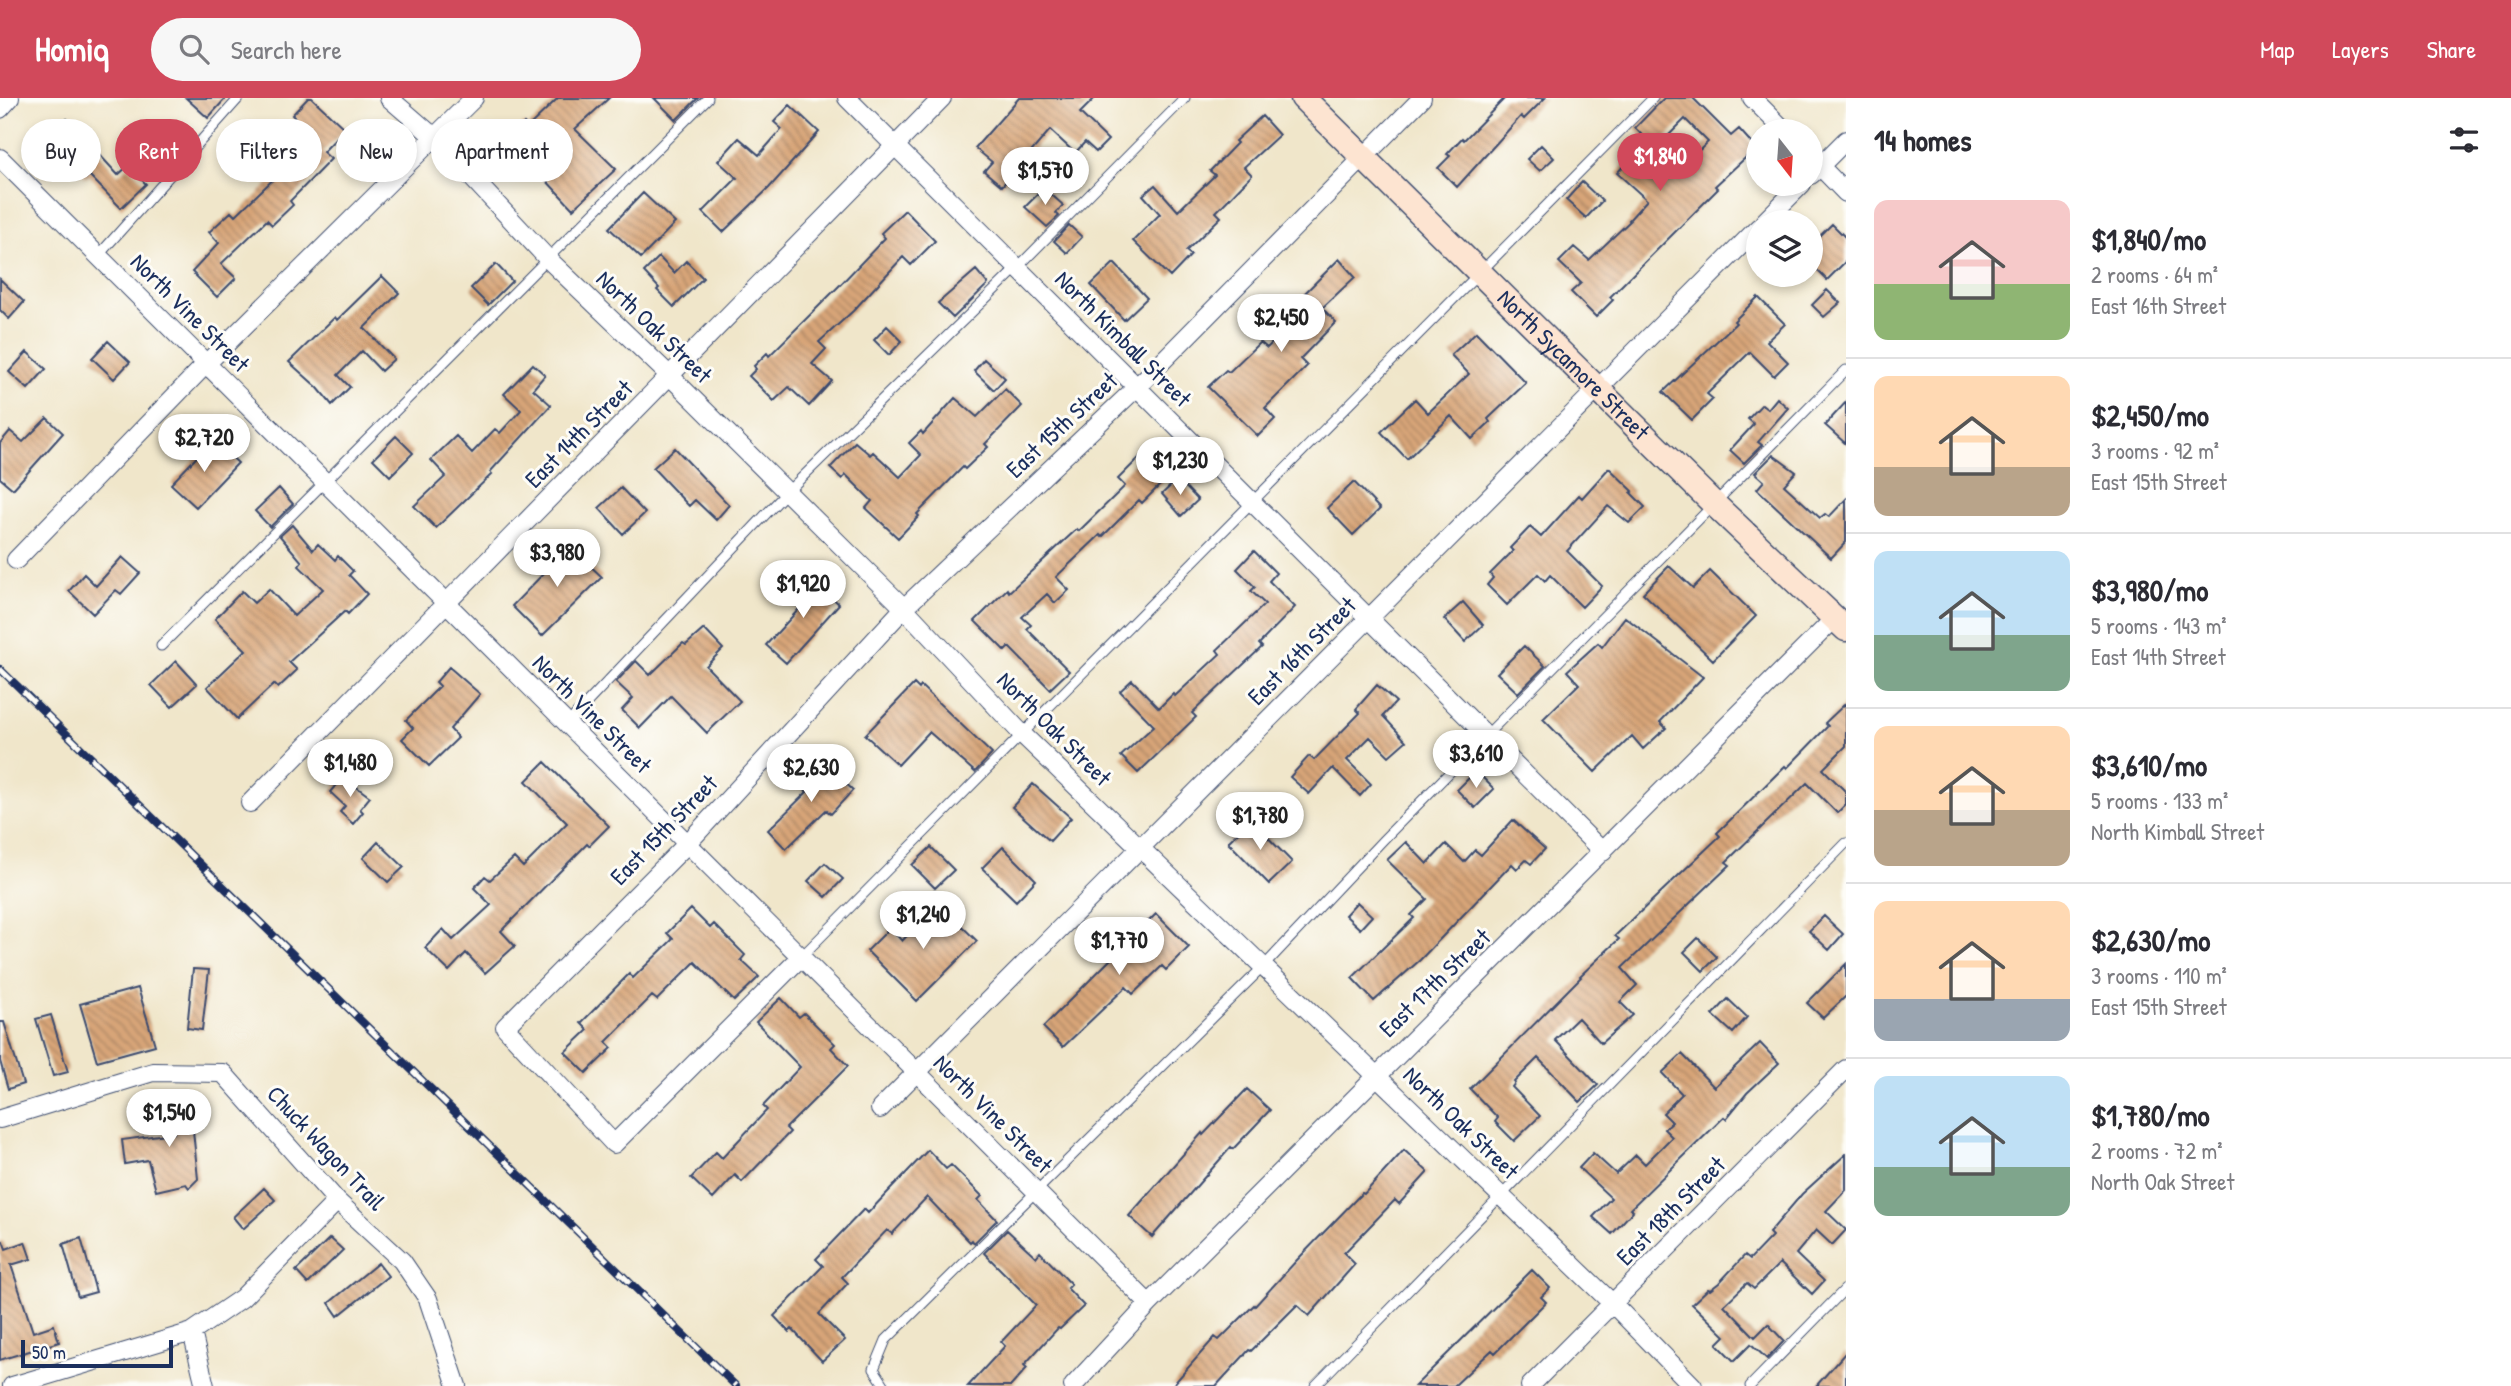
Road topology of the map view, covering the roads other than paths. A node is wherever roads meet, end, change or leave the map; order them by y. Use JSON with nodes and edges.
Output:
{"nodes":[{"id":1,"x":10,"y":98,"type":"edge"},
{"id":2,"x":239,"y":98,"type":"edge"},
{"id":3,"x":389,"y":98,"type":"edge"},
{"id":4,"x":474,"y":98,"type":"edge"},
{"id":5,"x":708,"y":98,"type":"edge"},
{"id":6,"x":847,"y":98,"type":"edge"},
{"id":7,"x":942,"y":98,"type":"edge"},
{"id":8,"x":1185,"y":98,"type":"edge"},
{"id":9,"x":1303,"y":98,"type":"edge"},
{"id":10,"x":1422,"y":98,"type":"edge"},
{"id":11,"x":1653,"y":98,"type":"edge"},
{"id":12,"x":1752,"y":98,"type":"edge"},
{"id":13,"x":0,"y":109,"type":"edge"},
{"id":14,"x":452,"y":119,"type":"edge"},
{"id":15,"x":1773,"y":119,"type":"edge"},
{"id":16,"x":431,"y":134,"type":"edge"},
{"id":17,"x":431,"y":140,"type":"edge"},
{"id":18,"x":1846,"y":140,"type":"edge"},
{"id":19,"x":895,"y":146,"type":"junction"},
{"id":20,"x":0,"y":158,"type":"edge"},
{"id":21,"x":1363,"y":158,"type":"junction"},
{"id":22,"x":1824,"y":158,"type":"edge"},
{"id":23,"x":1824,"y":174,"type":"edge"},
{"id":24,"x":476,"y":182,"type":"edge"},
{"id":25,"x":1846,"y":192,"type":"edge"},
{"id":26,"x":1790,"y":196,"type":"edge"},
{"id":27,"x":1776,"y":210,"type":"edge"},
{"id":28,"x":1746,"y":241,"type":"edge"},
{"id":29,"x":98,"y":256,"type":"junction"},
{"id":30,"x":548,"y":259,"type":"junction"},
{"id":31,"x":1017,"y":268,"type":"junction"},
{"id":32,"x":1480,"y":273,"type":"junction"},
{"id":33,"x":206,"y":364,"type":"junction"},
{"id":34,"x":1846,"y":370,"type":"edge"},
{"id":35,"x":670,"y":376,"type":"junction"},
{"id":36,"x":1137,"y":387,"type":"junction"},
{"id":37,"x":1598,"y":389,"type":"junction"},
{"id":38,"x":325,"y":482,"type":"junction"},
{"id":39,"x":786,"y":492,"type":"junction"},
{"id":40,"x":1252,"y":502,"type":"junction"},
{"id":41,"x":1713,"y":503,"type":"junction"},
{"id":42,"x":16,"y":561,"type":"dead end"},
{"id":43,"x":446,"y":603,"type":"junction"},
{"id":44,"x":904,"y":608,"type":"junction"},
{"id":45,"x":1369,"y":619,"type":"junction"},
{"id":46,"x":1841,"y":623,"type":"edge"},
{"id":47,"x":161,"y":646,"type":"dead end"},
{"id":48,"x":567,"y":724,"type":"junction"},
{"id":49,"x":1021,"y":734,"type":"junction"},
{"id":50,"x":1486,"y":735,"type":"junction"},
{"id":51,"x":250,"y":803,"type":"dead end"},
{"id":52,"x":1846,"y":843,"type":"edge"},
{"id":53,"x":687,"y":844,"type":"junction"},
{"id":54,"x":1141,"y":849,"type":"junction"},
{"id":55,"x":1603,"y":852,"type":"junction"},
{"id":56,"x":801,"y":957,"type":"junction"},
{"id":57,"x":1264,"y":966,"type":"junction"},
{"id":58,"x":1846,"y":1069,"type":"edge"},
{"id":59,"x":917,"y":1072,"type":"junction"},
{"id":60,"x":1377,"y":1075,"type":"junction"},
{"id":61,"x":880,"y":1109,"type":"dead end"},
{"id":62,"x":0,"y":1119,"type":"edge"},
{"id":63,"x":1036,"y":1191,"type":"junction"},
{"id":64,"x":1501,"y":1196,"type":"junction"},
{"id":65,"x":337,"y":1200,"type":"junction"},
{"id":66,"x":1846,"y":1288,"type":"edge"},
{"id":67,"x":1149,"y":1304,"type":"junction"},
{"id":68,"x":1613,"y":1304,"type":"junction"},
{"id":69,"x":192,"y":1332,"type":"junction"},
{"id":70,"x":12,"y":1386,"type":"edge"},
{"id":71,"x":205,"y":1386,"type":"edge"},
{"id":72,"x":457,"y":1386,"type":"edge"},
{"id":73,"x":885,"y":1386,"type":"edge"},
{"id":74,"x":1073,"y":1386,"type":"edge"},
{"id":75,"x":1315,"y":1386,"type":"edge"},
{"id":76,"x":1530,"y":1386,"type":"edge"},
{"id":77,"x":1693,"y":1386,"type":"edge"},
{"id":78,"x":1750,"y":1386,"type":"edge"}],
"edges":[{"from":1,"to":13,"type":"street"},
{"from":2,"to":29,"type":"lane"},
{"from":3,"to":16,"type":"street","name":"North Oak Street"},
{"from":4,"to":14,"type":"street"},
{"from":5,"to":30,"type":"lane"},
{"from":6,"to":19,"type":"street","name":"North Kimball Street"},
{"from":7,"to":19,"type":"street","name":"East 14th Street"},
{"from":8,"to":31,"type":"lane"},
{"from":9,"to":21,"type":"main road","name":"North Sycamore Street"},
{"from":10,"to":21,"type":"street","name":"East 15th Street"},
{"from":11,"to":32,"type":"lane"},
{"from":12,"to":15,"type":"street"},
{"from":17,"to":33,"type":"street"},
{"from":18,"to":22,"type":"street"},
{"from":19,"to":31,"type":"street","name":"North Kimball Street"},
{"from":19,"to":35,"type":"street","name":"East 14th Street"},
{"from":20,"to":29,"type":"street","name":"North Vine Street"},
{"from":21,"to":32,"type":"main road","name":"North Sycamore Street"},
{"from":21,"to":36,"type":"street","name":"East 15th Street"},
{"from":23,"to":25,"type":"street"},
{"from":24,"to":30,"type":"street","name":"North Oak Street"},
{"from":26,"to":27,"type":"street"},
{"from":28,"to":37,"type":"street","name":"East 16th Street"},
{"from":29,"to":33,"type":"street","name":"North Vine Street"},
{"from":30,"to":35,"type":"street","name":"North Oak Street"},
{"from":30,"to":38,"type":"lane"},
{"from":31,"to":36,"type":"street","name":"North Kimball Street"},
{"from":31,"to":39,"type":"lane"},
{"from":32,"to":37,"type":"main road","name":"North Sycamore Street"},
{"from":32,"to":40,"type":"lane"},
{"from":33,"to":38,"type":"street","name":"North Vine Street"},
{"from":33,"to":42,"type":"street"},
{"from":34,"to":41,"type":"lane"},
{"from":35,"to":39,"type":"street","name":"North Oak Street"},
{"from":35,"to":43,"type":"street","name":"East 14th Street"},
{"from":36,"to":40,"type":"street","name":"North Kimball Street"},
{"from":36,"to":44,"type":"street","name":"East 15th Street"},
{"from":37,"to":41,"type":"main road","name":"North Sycamore Street"},
{"from":37,"to":45,"type":"street","name":"East 16th Street"},
{"from":38,"to":43,"type":"street","name":"North Vine Street"},
{"from":38,"to":47,"type":"lane"},
{"from":39,"to":44,"type":"street","name":"North Oak Street"},
{"from":39,"to":48,"type":"lane"},
{"from":40,"to":45,"type":"street","name":"North Kimball Street"},
{"from":40,"to":49,"type":"lane"},
{"from":41,"to":46,"type":"main road","name":"North Sycamore Street"},
{"from":41,"to":50,"type":"lane"},
{"from":43,"to":48,"type":"street","name":"North Vine Street"},
{"from":43,"to":51,"type":"street","name":"East 14th Street"},
{"from":44,"to":49,"type":"street","name":"North Oak Street"},
{"from":44,"to":53,"type":"street","name":"East 15th Street"},
{"from":45,"to":50,"type":"street","name":"North Kimball Street"},
{"from":45,"to":54,"type":"street","name":"East 16th Street"},
{"from":46,"to":55,"type":"street","name":"East 17th Street"},
{"from":48,"to":53,"type":"street","name":"North Vine Street"},
{"from":49,"to":54,"type":"street","name":"North Oak Street"},
{"from":49,"to":56,"type":"lane"},
{"from":50,"to":55,"type":"street","name":"North Kimball Street"},
{"from":50,"to":57,"type":"lane"},
{"from":52,"to":64,"type":"lane"},
{"from":53,"to":56,"type":"street","name":"North Vine Street"},
{"from":53,"to":56,"type":"street","name":"East 15th Street"},
{"from":54,"to":57,"type":"street","name":"North Oak Street"},
{"from":54,"to":59,"type":"street","name":"East 16th Street"},
{"from":55,"to":60,"type":"street","name":"East 17th Street"},
{"from":56,"to":59,"type":"street","name":"North Vine Street"},
{"from":57,"to":60,"type":"street","name":"North Oak Street"},
{"from":57,"to":63,"type":"lane"},
{"from":58,"to":68,"type":"street","name":"East 18th Street"},
{"from":59,"to":61,"type":"street","name":"East 16th Street"},
{"from":59,"to":63,"type":"street","name":"North Vine Street"},
{"from":60,"to":64,"type":"street","name":"North Oak Street"},
{"from":60,"to":67,"type":"street","name":"East 17th Street"},
{"from":62,"to":65,"type":"street","name":"Chuck Wagon Trail"},
{"from":63,"to":67,"type":"street","name":"North Vine Street"},
{"from":63,"to":73,"type":"lane"},
{"from":64,"to":68,"type":"street","name":"North Oak Street"},
{"from":64,"to":75,"type":"lane"},
{"from":65,"to":69,"type":"street"},
{"from":65,"to":72,"type":"street","name":"Chuck Wagon Trail"},
{"from":66,"to":78,"type":"lane"},
{"from":67,"to":74,"type":"street","name":"East 17th Street"},
{"from":68,"to":76,"type":"street","name":"East 18th Street"},
{"from":68,"to":77,"type":"street","name":"North Oak Street"},
{"from":69,"to":70,"type":"street"},
{"from":69,"to":71,"type":"street"}]}
